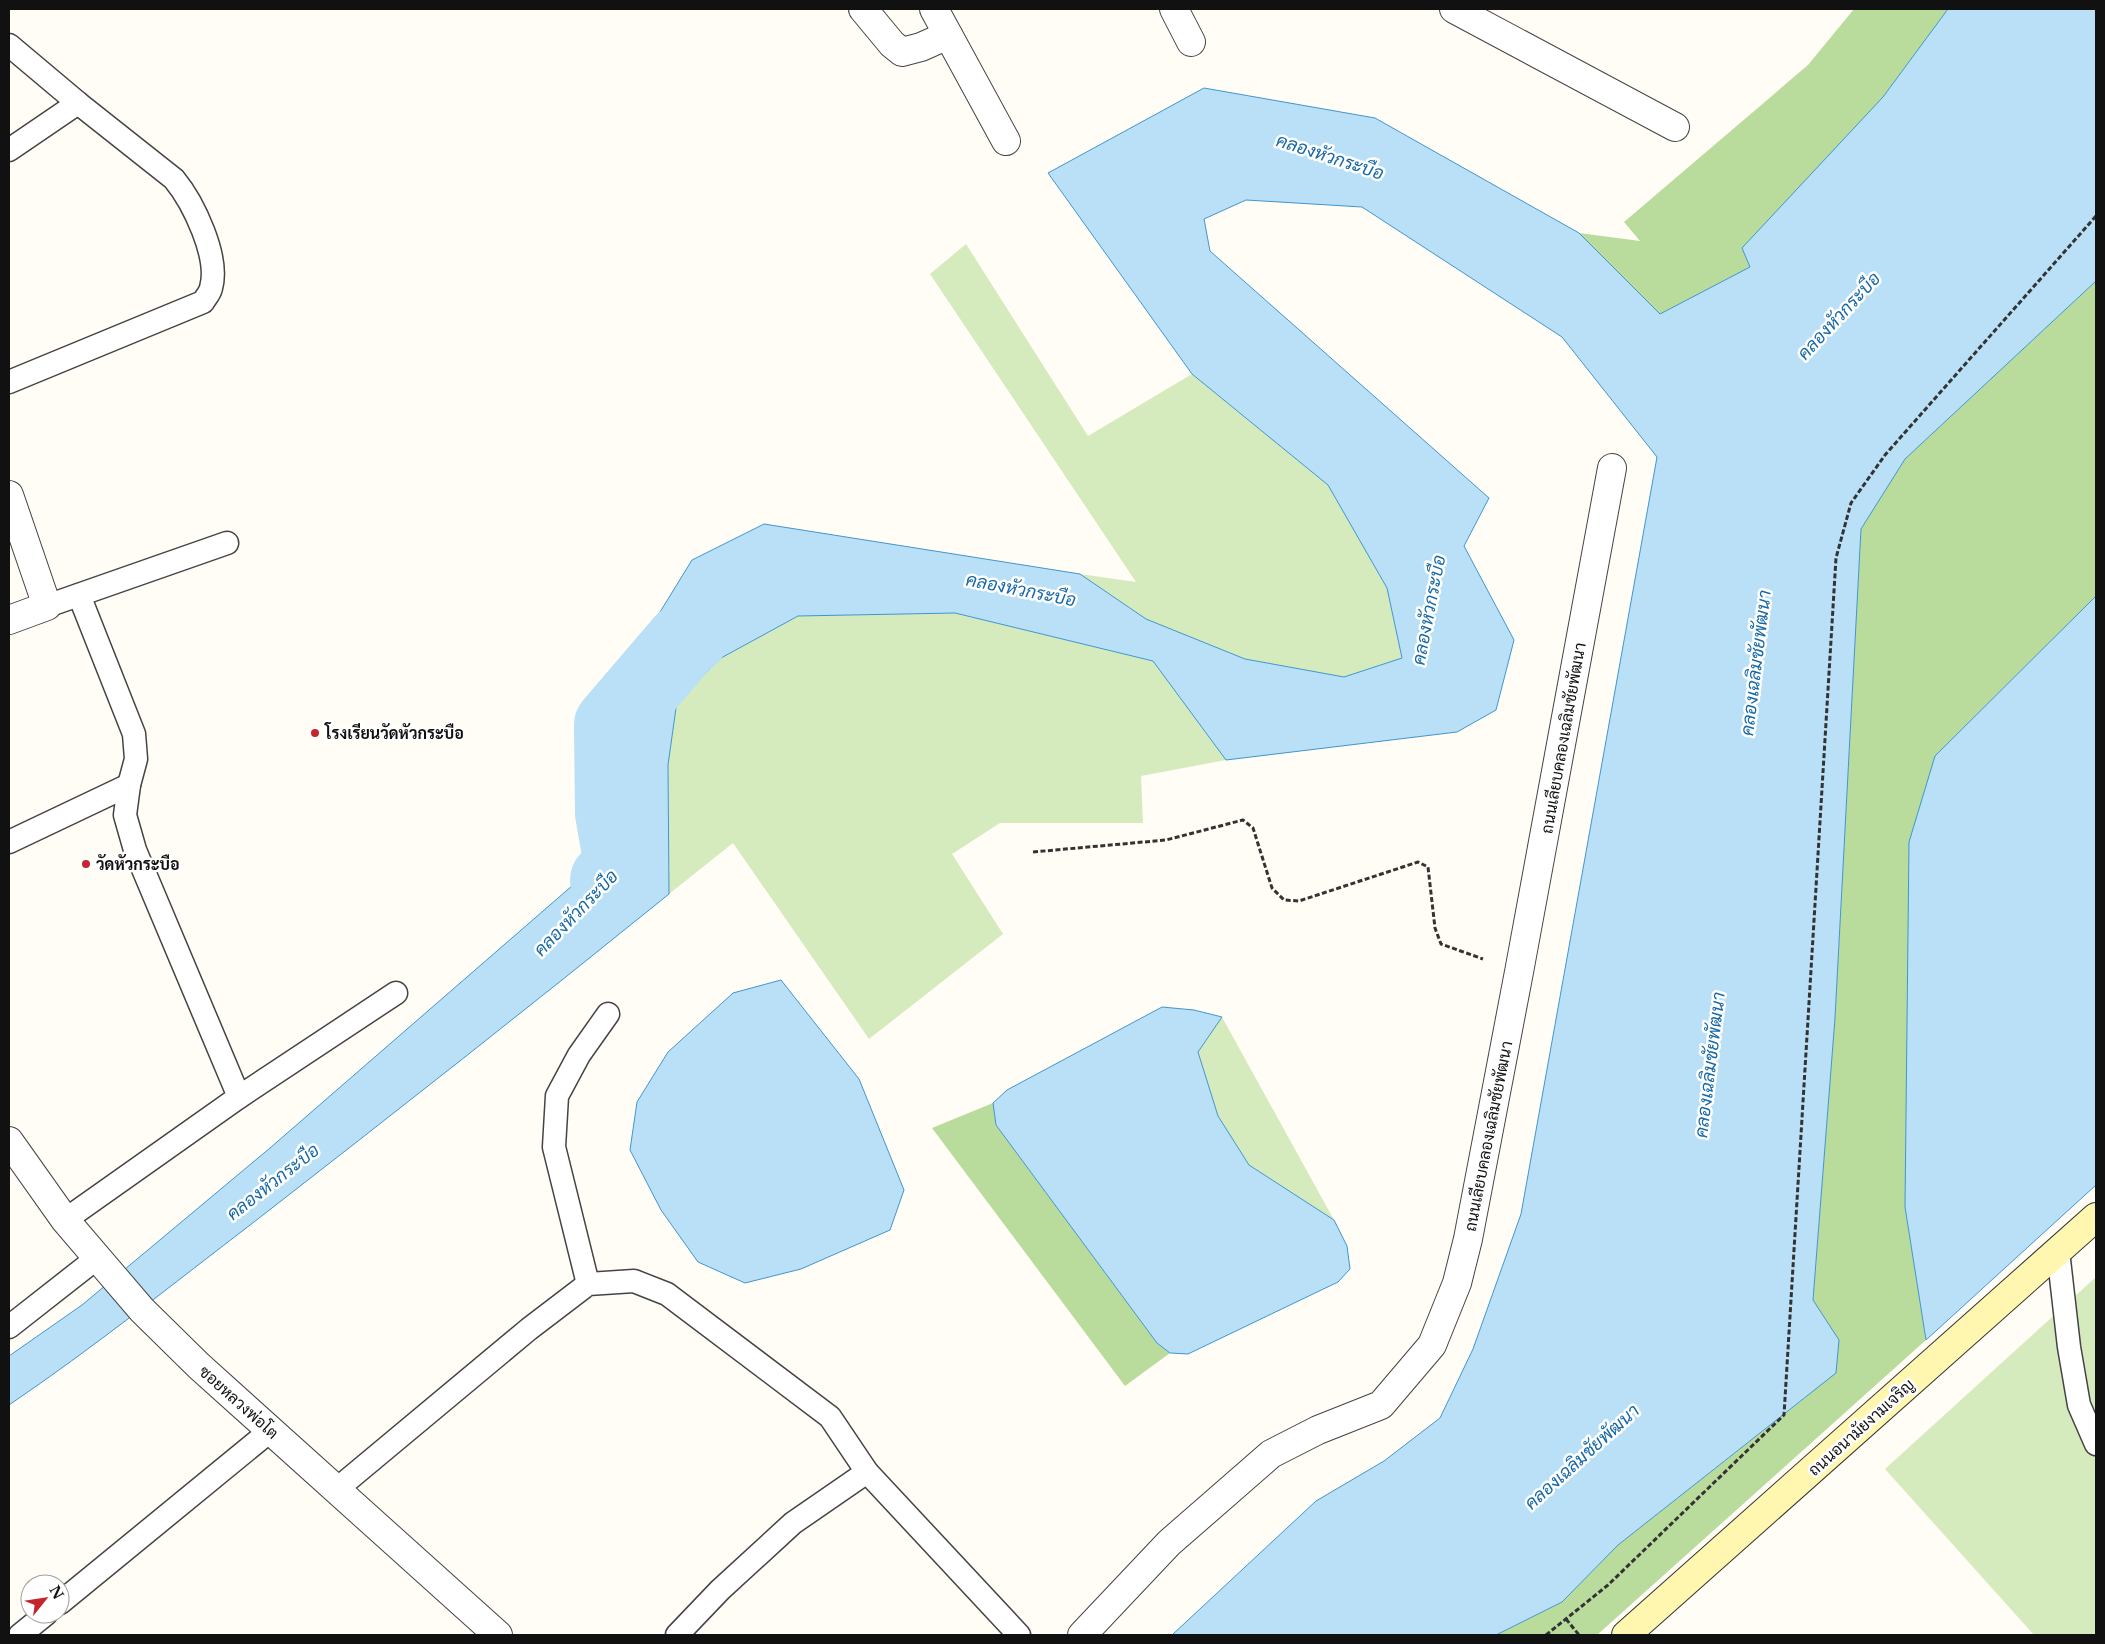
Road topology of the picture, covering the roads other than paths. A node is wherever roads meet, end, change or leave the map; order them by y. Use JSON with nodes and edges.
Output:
{"nodes":[{"id":1,"x":863,"y":9,"type":"edge"},
{"id":2,"x":934,"y":9,"type":"edge"},
{"id":3,"x":1174,"y":9,"type":"edge"},
{"id":4,"x":1454,"y":9,"type":"edge"},
{"id":5,"x":948,"y":35,"type":"junction"},
{"id":6,"x":1191,"y":42,"type":"dead end"},
{"id":7,"x":9,"y":45,"type":"edge"},
{"id":8,"x":78,"y":103,"type":"junction"},
{"id":9,"x":1676,"y":127,"type":"dead end"},
{"id":10,"x":1006,"y":141,"type":"dead end"},
{"id":11,"x":9,"y":150,"type":"edge"},
{"id":12,"x":9,"y":382,"type":"edge"},
{"id":13,"x":1612,"y":468,"type":"dead end"},
{"id":14,"x":9,"y":495,"type":"edge"},
{"id":15,"x":227,"y":543,"type":"dead end"},
{"id":16,"x":79,"y":595,"type":"junction"},
{"id":17,"x":46,"y":606,"type":"junction"},
{"id":18,"x":9,"y":620,"type":"edge"},
{"id":19,"x":129,"y":785,"type":"junction"},
{"id":20,"x":9,"y":842,"type":"edge"},
{"id":21,"x":396,"y":993,"type":"dead end"},
{"id":22,"x":608,"y":1014,"type":"dead end"},
{"id":23,"x":239,"y":1097,"type":"junction"},
{"id":24,"x":9,"y":1141,"type":"edge"},
{"id":25,"x":2096,"y":1217,"type":"edge"},
{"id":26,"x":65,"y":1220,"type":"junction"},
{"id":27,"x":2058,"y":1251,"type":"junction"},
{"id":28,"x":103,"y":1266,"type":"junction"},
{"id":29,"x":588,"y":1284,"type":"junction"},
{"id":30,"x":9,"y":1327,"type":"edge"},
{"id":31,"x":270,"y":1430,"type":"junction"},
{"id":32,"x":2096,"y":1444,"type":"edge"},
{"id":33,"x":868,"y":1472,"type":"junction"},
{"id":34,"x":337,"y":1489,"type":"junction"},
{"id":35,"x":70,"y":1595,"type":"edge"},
{"id":36,"x":34,"y":1624,"type":"edge"},
{"id":37,"x":20,"y":1635,"type":"edge"},
{"id":38,"x":498,"y":1635,"type":"edge"},
{"id":39,"x":677,"y":1635,"type":"edge"},
{"id":40,"x":1019,"y":1635,"type":"edge"},
{"id":41,"x":1082,"y":1635,"type":"edge"},
{"id":42,"x":1626,"y":1635,"type":"edge"}],
"edges":[{"from":1,"to":5,"type":"street"},
{"from":2,"to":5,"type":"street"},
{"from":3,"to":6,"type":"street"},
{"from":4,"to":9,"type":"street"},
{"from":5,"to":10,"type":"street"},
{"from":7,"to":8,"type":"lane"},
{"from":8,"to":11,"type":"lane"},
{"from":8,"to":12,"type":"lane"},
{"from":13,"to":41,"type":"street","name":"ถนนเลียบคลองเฉลิมชัยพัฒนา"},
{"from":14,"to":17,"type":"street"},
{"from":15,"to":16,"type":"lane"},
{"from":16,"to":17,"type":"lane"},
{"from":16,"to":19,"type":"lane"},
{"from":17,"to":18,"type":"street"},
{"from":19,"to":20,"type":"lane"},
{"from":19,"to":23,"type":"lane"},
{"from":21,"to":23,"type":"lane"},
{"from":22,"to":29,"type":"lane"},
{"from":23,"to":26,"type":"lane"},
{"from":24,"to":26,"type":"street","name":"ซอยหลวงพ่อโต"},
{"from":25,"to":27,"type":"street","name":"ถนนอนามัยงามเจริญ"},
{"from":26,"to":28,"type":"street","name":"ซอยหลวงพ่อโต"},
{"from":27,"to":32,"type":"lane"},
{"from":27,"to":42,"type":"street","name":"ถนนอนามัยงามเจริญ"},
{"from":28,"to":30,"type":"lane"},
{"from":28,"to":31,"type":"street","name":"ซอยหลวงพ่อโต"},
{"from":29,"to":33,"type":"lane"},
{"from":29,"to":34,"type":"lane"},
{"from":31,"to":34,"type":"street","name":"ซอยหลวงพ่อโต"},
{"from":31,"to":35,"type":"lane"},
{"from":33,"to":39,"type":"lane"},
{"from":33,"to":40,"type":"lane"},
{"from":34,"to":38,"type":"street","name":"ซอยหลวงพ่อโต"},
{"from":36,"to":37,"type":"lane"}]}
